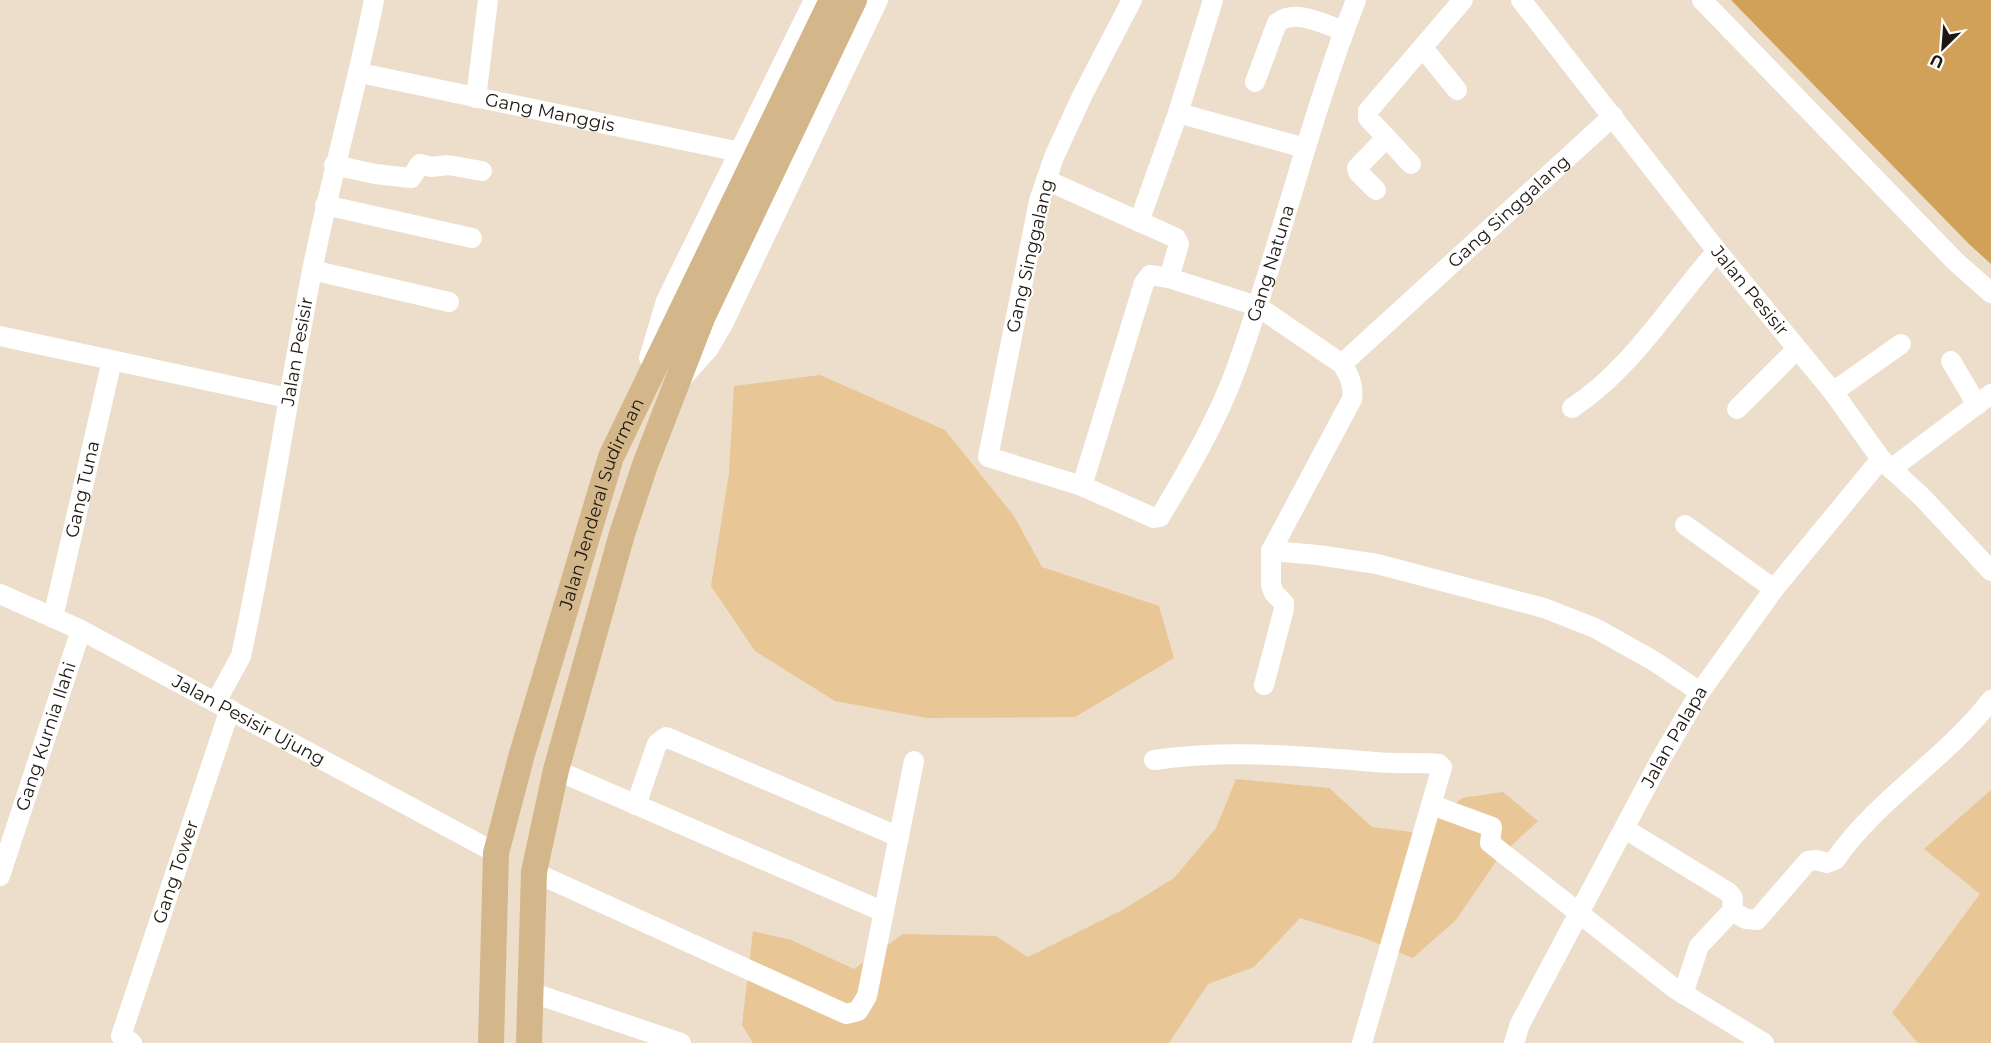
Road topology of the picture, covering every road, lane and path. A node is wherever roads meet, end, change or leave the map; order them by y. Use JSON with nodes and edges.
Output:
{"nodes":[{"id":1,"x":374,"y":0,"type":"edge"},
{"id":2,"x":488,"y":0,"type":"edge"},
{"id":3,"x":813,"y":0,"type":"edge"},
{"id":4,"x":832,"y":0,"type":"edge"},
{"id":5,"x":854,"y":0,"type":"edge"},
{"id":6,"x":878,"y":0,"type":"edge"},
{"id":7,"x":1132,"y":0,"type":"edge"},
{"id":8,"x":1213,"y":0,"type":"edge"},
{"id":9,"x":1356,"y":0,"type":"edge"},
{"id":10,"x":1463,"y":0,"type":"edge"},
{"id":11,"x":1521,"y":0,"type":"edge"},
{"id":12,"x":1702,"y":0,"type":"edge"},
{"id":13,"x":1344,"y":31,"type":"junction"},
{"id":14,"x":1423,"y":48,"type":"junction"},
{"id":15,"x":360,"y":73,"type":"junction"},
{"id":16,"x":1255,"y":82,"type":"dead end"},
{"id":17,"x":1457,"y":90,"type":"dead end"},
{"id":18,"x":476,"y":98,"type":"junction"},
{"id":19,"x":1178,"y":113,"type":"junction"},
{"id":20,"x":1613,"y":116,"type":"junction"},
{"id":21,"x":1386,"y":140,"type":"junction"},
{"id":22,"x":1305,"y":148,"type":"junction"},
{"id":23,"x":740,"y":152,"type":"junction"},
{"id":24,"x":1411,"y":164,"type":"dead end"},
{"id":25,"x":334,"y":165,"type":"junction"},
{"id":26,"x":482,"y":171,"type":"dead end"},
{"id":27,"x":1046,"y":180,"type":"junction"},
{"id":28,"x":1376,"y":190,"type":"dead end"},
{"id":29,"x":326,"y":204,"type":"junction"},
{"id":30,"x":1138,"y":222,"type":"junction"},
{"id":31,"x":472,"y":238,"type":"dead end"},
{"id":32,"x":1717,"y":251,"type":"junction"},
{"id":33,"x":312,"y":270,"type":"junction"},
{"id":34,"x":1169,"y":278,"type":"junction"},
{"id":35,"x":1991,"y":293,"type":"edge"},
{"id":36,"x":449,"y":302,"type":"dead end"},
{"id":37,"x":1257,"y":306,"type":"junction"},
{"id":38,"x":693,"y":313,"type":"junction"},
{"id":39,"x":0,"y":336,"type":"edge"},
{"id":40,"x":1901,"y":344,"type":"dead end"},
{"id":41,"x":1797,"y":350,"type":"junction"},
{"id":42,"x":112,"y":360,"type":"junction"},
{"id":43,"x":1951,"y":361,"type":"dead end"},
{"id":44,"x":1342,"y":364,"type":"junction"},
{"id":45,"x":652,"y":376,"type":"junction"},
{"id":46,"x":677,"y":384,"type":"junction"},
{"id":47,"x":1833,"y":392,"type":"junction"},
{"id":48,"x":288,"y":398,"type":"junction"},
{"id":49,"x":1984,"y":399,"type":"edge"},
{"id":50,"x":1572,"y":408,"type":"dead end"},
{"id":51,"x":1737,"y":409,"type":"dead end"},
{"id":52,"x":1886,"y":464,"type":"junction"},
{"id":53,"x":1082,"y":486,"type":"junction"},
{"id":54,"x":1685,"y":525,"type":"dead end"},
{"id":55,"x":1271,"y":551,"type":"junction"},
{"id":56,"x":1991,"y":571,"type":"edge"},
{"id":57,"x":1774,"y":589,"type":"junction"},
{"id":58,"x":0,"y":594,"type":"edge"},
{"id":59,"x":53,"y":618,"type":"junction"},
{"id":60,"x":81,"y":630,"type":"junction"},
{"id":61,"x":1264,"y":685,"type":"dead end"},
{"id":62,"x":1700,"y":692,"type":"junction"},
{"id":63,"x":1991,"y":700,"type":"edge"},
{"id":64,"x":223,"y":705,"type":"junction"},
{"id":65,"x":1154,"y":760,"type":"dead end"},
{"id":66,"x":914,"y":761,"type":"dead end"},
{"id":67,"x":556,"y":770,"type":"junction"},
{"id":68,"x":636,"y":806,"type":"junction"},
{"id":69,"x":1432,"y":806,"type":"junction"},
{"id":70,"x":1624,"y":829,"type":"junction"},
{"id":71,"x":899,"y":837,"type":"junction"},
{"id":72,"x":496,"y":853,"type":"junction"},
{"id":73,"x":534,"y":872,"type":"junction"},
{"id":74,"x":0,"y":876,"type":"edge"},
{"id":75,"x":1732,"y":911,"type":"junction"},
{"id":76,"x":884,"y":912,"type":"junction"},
{"id":77,"x":1577,"y":913,"type":"junction"},
{"id":78,"x":530,"y":992,"type":"junction"},
{"id":79,"x":1683,"y":994,"type":"junction"},
{"id":80,"x":1736,"y":1037,"type":"edge"},
{"id":81,"x":127,"y":1040,"type":"edge"},
{"id":82,"x":491,"y":1043,"type":"edge"},
{"id":83,"x":529,"y":1043,"type":"edge"},
{"id":84,"x":681,"y":1043,"type":"edge"},
{"id":85,"x":1362,"y":1043,"type":"edge"},
{"id":86,"x":1514,"y":1043,"type":"edge"},
{"id":87,"x":1764,"y":1043,"type":"edge"}],
"edges":[{"from":1,"to":15,"type":"street","name":"Jalan Pesisir"},
{"from":2,"to":18,"type":"street"},
{"from":3,"to":23,"type":"street"},
{"from":4,"to":38,"type":"main road","name":"Jalan Jenderal Sudirman"},
{"from":5,"to":38,"type":"main road","name":"Jalan Jenderal Sudirman"},
{"from":6,"to":46,"type":"street"},
{"from":7,"to":27,"type":"street","name":"Gang Singgalang"},
{"from":8,"to":19,"type":"street"},
{"from":9,"to":13,"type":"street","name":"Gang Natuna"},
{"from":10,"to":14,"type":"street"},
{"from":11,"to":20,"type":"street","name":"Jalan Pesisir"},
{"from":12,"to":35,"type":"street"},
{"from":13,"to":16,"type":"street"},
{"from":13,"to":22,"type":"street","name":"Gang Natuna"},
{"from":14,"to":17,"type":"street"},
{"from":14,"to":21,"type":"street"},
{"from":15,"to":18,"type":"street","name":"Gang Manggis"},
{"from":15,"to":25,"type":"street","name":"Jalan Pesisir"},
{"from":18,"to":23,"type":"street","name":"Gang Manggis"},
{"from":19,"to":22,"type":"street"},
{"from":19,"to":30,"type":"street"},
{"from":20,"to":32,"type":"street","name":"Jalan Pesisir"},
{"from":20,"to":44,"type":"street","name":"Gang Singgalang"},
{"from":21,"to":24,"type":"street"},
{"from":21,"to":28,"type":"street"},
{"from":22,"to":37,"type":"street","name":"Gang Natuna"},
{"from":23,"to":45,"type":"street"},
{"from":25,"to":26,"type":"street"},
{"from":25,"to":29,"type":"street","name":"Jalan Pesisir"},
{"from":27,"to":30,"type":"street"},
{"from":27,"to":53,"type":"street","name":"Gang Singgalang"},
{"from":29,"to":31,"type":"street"},
{"from":29,"to":33,"type":"street","name":"Jalan Pesisir"},
{"from":30,"to":34,"type":"street"},
{"from":32,"to":41,"type":"street","name":"Jalan Pesisir"},
{"from":32,"to":50,"type":"street"},
{"from":33,"to":36,"type":"street"},
{"from":33,"to":48,"type":"street","name":"Jalan Pesisir"},
{"from":34,"to":37,"type":"street"},
{"from":34,"to":53,"type":"street"},
{"from":37,"to":44,"type":"street"},
{"from":37,"to":53,"type":"street","name":"Gang Natuna"},
{"from":38,"to":45,"type":"main road","name":"Jalan Jenderal Sudirman"},
{"from":38,"to":46,"type":"main road","name":"Jalan Jenderal Sudirman"},
{"from":39,"to":42,"type":"street"},
{"from":40,"to":47,"type":"street"},
{"from":41,"to":47,"type":"street","name":"Jalan Pesisir"},
{"from":41,"to":51,"type":"street"},
{"from":42,"to":48,"type":"street"},
{"from":42,"to":59,"type":"street","name":"Gang Tuna"},
{"from":43,"to":49,"type":"street"},
{"from":44,"to":55,"type":"street"},
{"from":45,"to":72,"type":"main road","name":"Jalan Jenderal Sudirman"},
{"from":46,"to":67,"type":"main road","name":"Jalan Jenderal Sudirman"},
{"from":47,"to":52,"type":"street","name":"Jalan Pesisir"},
{"from":48,"to":64,"type":"street","name":"Jalan Pesisir"},
{"from":49,"to":52,"type":"street","name":"Jalan Palapa"},
{"from":52,"to":56,"type":"street","name":"Jalan Pesisir"},
{"from":52,"to":57,"type":"street","name":"Jalan Palapa"},
{"from":54,"to":57,"type":"street"},
{"from":55,"to":61,"type":"street"},
{"from":55,"to":62,"type":"street"},
{"from":57,"to":62,"type":"street","name":"Jalan Palapa"},
{"from":58,"to":59,"type":"street","name":"Jalan Pesisir Ujung"},
{"from":59,"to":60,"type":"street","name":"Jalan Pesisir Ujung"},
{"from":60,"to":64,"type":"street","name":"Jalan Pesisir Ujung"},
{"from":60,"to":74,"type":"street","name":"Gang Kurnia Ilahi"},
{"from":62,"to":70,"type":"street","name":"Jalan Palapa"},
{"from":63,"to":75,"type":"street"},
{"from":64,"to":72,"type":"street","name":"Jalan Pesisir Ujung"},
{"from":64,"to":81,"type":"street","name":"Gang Tower"},
{"from":65,"to":69,"type":"street"},
{"from":66,"to":71,"type":"street"},
{"from":67,"to":68,"type":"street"},
{"from":67,"to":73,"type":"main road","name":"Jalan Jenderal Sudirman"},
{"from":68,"to":71,"type":"street"},
{"from":68,"to":76,"type":"street"},
{"from":69,"to":77,"type":"street"},
{"from":69,"to":85,"type":"street"},
{"from":70,"to":75,"type":"street"},
{"from":70,"to":77,"type":"street","name":"Jalan Palapa"},
{"from":71,"to":76,"type":"street"},
{"from":72,"to":82,"type":"main road","name":"Jalan Jenderal Sudirman"},
{"from":73,"to":76,"type":"street"},
{"from":73,"to":78,"type":"main road","name":"Jalan Jenderal Sudirman"},
{"from":75,"to":79,"type":"street"},
{"from":77,"to":79,"type":"street"},
{"from":77,"to":86,"type":"street","name":"Jalan Palapa"},
{"from":78,"to":83,"type":"main road","name":"Jalan Jenderal Sudirman"},
{"from":78,"to":84,"type":"street"},
{"from":79,"to":80,"type":"street"},
{"from":80,"to":87,"type":"street"}]}
